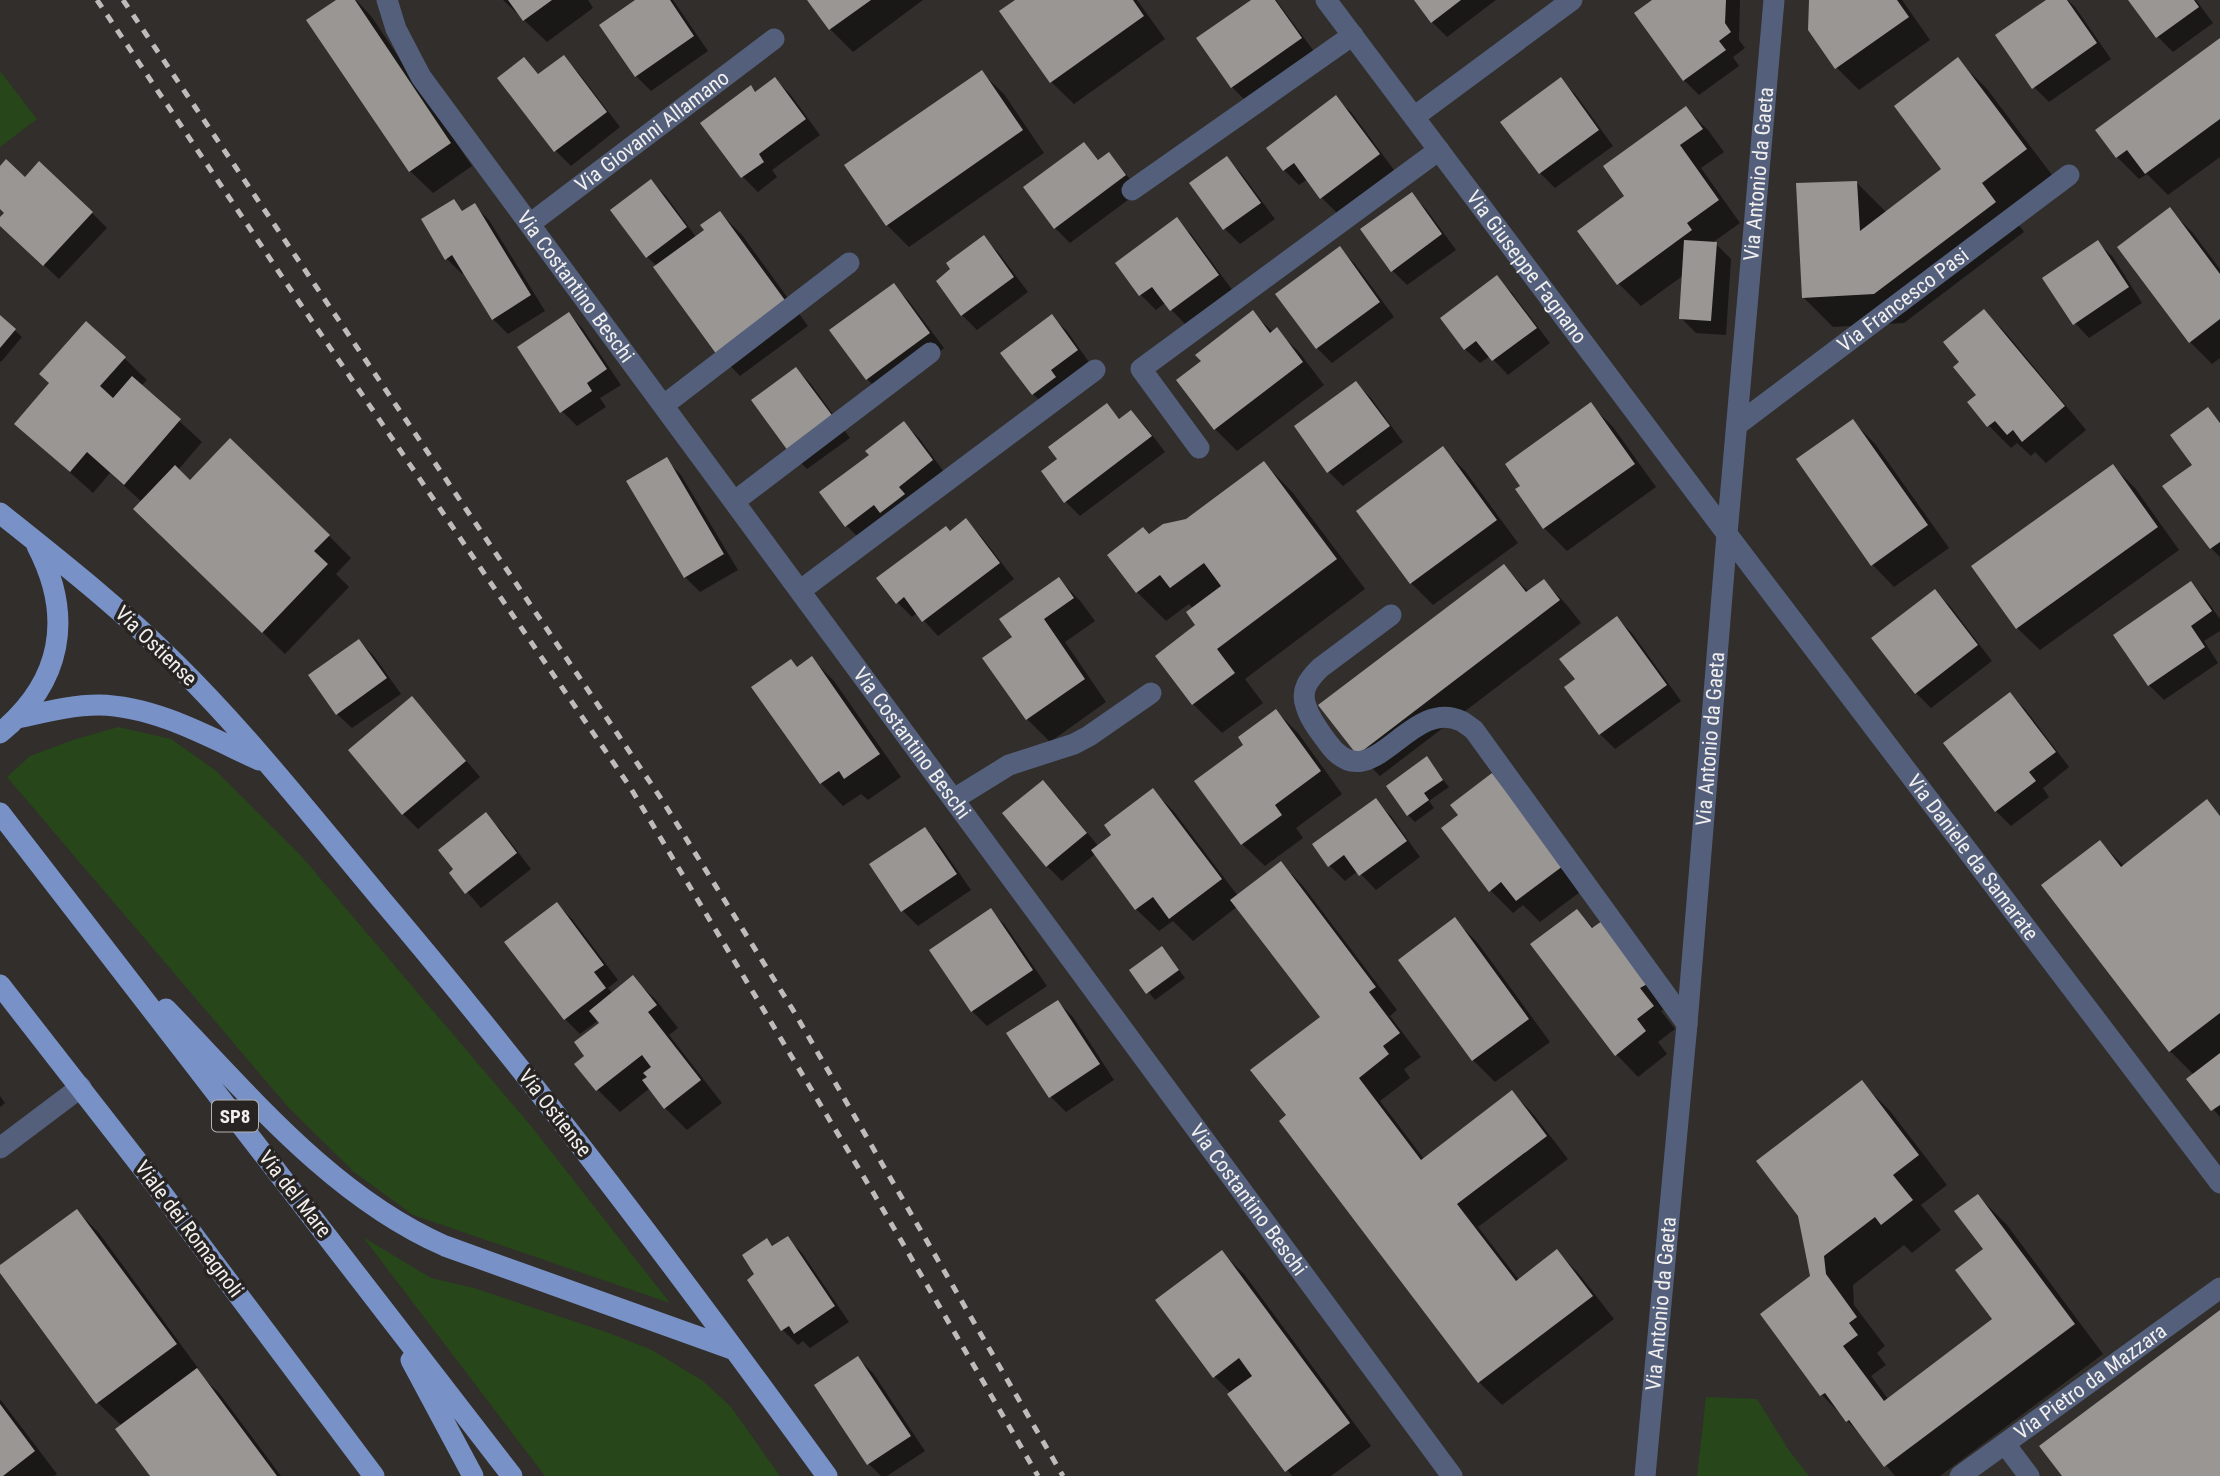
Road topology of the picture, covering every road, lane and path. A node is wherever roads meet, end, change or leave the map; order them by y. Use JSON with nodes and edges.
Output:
{"nodes":[{"id":1,"x":387,"y":0,"type":"edge"},
{"id":2,"x":1326,"y":0,"type":"edge"},
{"id":3,"x":1572,"y":0,"type":"edge"},
{"id":4,"x":1774,"y":0,"type":"edge"},
{"id":5,"x":1353,"y":35,"type":"junction"},
{"id":6,"x":774,"y":40,"type":"dead end"},
{"id":7,"x":1414,"y":117,"type":"junction"},
{"id":8,"x":1439,"y":150,"type":"junction"},
{"id":9,"x":2069,"y":175,"type":"dead end"},
{"id":10,"x":1132,"y":190,"type":"dead end"},
{"id":11,"x":531,"y":223,"type":"junction"},
{"id":12,"x":849,"y":263,"type":"dead end"},
{"id":13,"x":930,"y":353,"type":"dead end"},
{"id":14,"x":1095,"y":370,"type":"dead end"},
{"id":15,"x":664,"y":405,"type":"junction"},
{"id":16,"x":1737,"y":425,"type":"junction"},
{"id":17,"x":1199,"y":448,"type":"dead end"},
{"id":18,"x":735,"y":501,"type":"junction"},
{"id":19,"x":0,"y":513,"type":"edge"},
{"id":20,"x":1727,"y":534,"type":"junction"},
{"id":21,"x":35,"y":541,"type":"junction"},
{"id":22,"x":801,"y":590,"type":"junction"},
{"id":23,"x":1391,"y":615,"type":"dead end"},
{"id":24,"x":1151,"y":693,"type":"dead end"},
{"id":25,"x":18,"y":718,"type":"junction"},
{"id":26,"x":0,"y":733,"type":"edge"},
{"id":27,"x":267,"y":764,"type":"junction"},
{"id":28,"x":954,"y":799,"type":"junction"},
{"id":29,"x":0,"y":813,"type":"edge"},
{"id":30,"x":87,"y":926,"type":"junction"},
{"id":31,"x":0,"y":985,"type":"edge"},
{"id":32,"x":1687,"y":1024,"type":"junction"},
{"id":33,"x":81,"y":1087,"type":"junction"},
{"id":34,"x":0,"y":1148,"type":"edge"},
{"id":35,"x":2220,"y":1183,"type":"edge"},
{"id":36,"x":2220,"y":1288,"type":"edge"},
{"id":37,"x":382,"y":1306,"type":"junction"},
{"id":38,"x":736,"y":1350,"type":"junction"},
{"id":39,"x":2005,"y":1444,"type":"junction"},
{"id":40,"x":374,"y":1476,"type":"edge"},
{"id":41,"x":473,"y":1476,"type":"edge"},
{"id":42,"x":512,"y":1476,"type":"edge"},
{"id":43,"x":827,"y":1476,"type":"edge"},
{"id":44,"x":1452,"y":1476,"type":"edge"},
{"id":45,"x":1645,"y":1476,"type":"edge"},
{"id":46,"x":1960,"y":1476,"type":"edge"},
{"id":47,"x":2029,"y":1476,"type":"edge"}],
"edges":[{"from":1,"to":11,"type":"street","name":"Via Costantino Beschi"},
{"from":2,"to":5,"type":"street","name":"Via Giuseppe Fagnano"},
{"from":3,"to":7,"type":"street"},
{"from":4,"to":16,"type":"street","name":"Via Antonio da Gaeta"},
{"from":5,"to":7,"type":"street","name":"Via Giuseppe Fagnano"},
{"from":5,"to":10,"type":"street"},
{"from":6,"to":11,"type":"street","name":"Via Giovanni Allamano"},
{"from":7,"to":8,"type":"street","name":"Via Giuseppe Fagnano"},
{"from":8,"to":17,"type":"street"},
{"from":8,"to":20,"type":"street","name":"Via Giuseppe Fagnano"},
{"from":9,"to":16,"type":"street","name":"Via Francesco Pasi"},
{"from":11,"to":15,"type":"street","name":"Via Costantino Beschi"},
{"from":12,"to":15,"type":"street"},
{"from":13,"to":18,"type":"street"},
{"from":14,"to":22,"type":"street"},
{"from":15,"to":18,"type":"street","name":"Via Costantino Beschi"},
{"from":16,"to":20,"type":"street","name":"Via Antonio da Gaeta"},
{"from":18,"to":22,"type":"street","name":"Via Costantino Beschi"},
{"from":19,"to":21,"type":"main road","name":"Via Ostiense"},
{"from":20,"to":32,"type":"street","name":"Via Antonio da Gaeta"},
{"from":20,"to":35,"type":"street","name":"Via Daniele da Samarate"},
{"from":21,"to":25,"type":"main road","name":"Via Ostiense"},
{"from":21,"to":27,"type":"main road","name":"Via Ostiense"},
{"from":22,"to":28,"type":"street","name":"Via Costantino Beschi"},
{"from":23,"to":32,"type":"street"},
{"from":24,"to":28,"type":"street"},
{"from":25,"to":26,"type":"main road","name":"Via Ostiense"},
{"from":25,"to":27,"type":"main road","name":"Via Ostiense"},
{"from":27,"to":38,"type":"main road","name":"Via Ostiense"},
{"from":28,"to":44,"type":"street","name":"Via Costantino Beschi"},
{"from":29,"to":30,"type":"main road","name":"Via del Mare","number":"SP8"},
{"from":30,"to":37,"type":"main road","name":"Via del Mare","number":"SP8"},
{"from":30,"to":38,"type":"main road"},
{"from":31,"to":33,"type":"main road","name":"Viale dei Romagnoli"},
{"from":32,"to":45,"type":"street","name":"Via Antonio da Gaeta"},
{"from":33,"to":34,"type":"street"},
{"from":33,"to":40,"type":"main road","name":"Viale dei Romagnoli"},
{"from":36,"to":39,"type":"street","name":"Via Pietro da Mazzara"},
{"from":37,"to":41,"type":"main road"},
{"from":37,"to":42,"type":"main road","name":"Via del Mare","number":"SP8"},
{"from":38,"to":43,"type":"main road","name":"Via Ostiense"},
{"from":39,"to":46,"type":"street","name":"Via Pietro da Mazzara"},
{"from":39,"to":47,"type":"street"}]}
